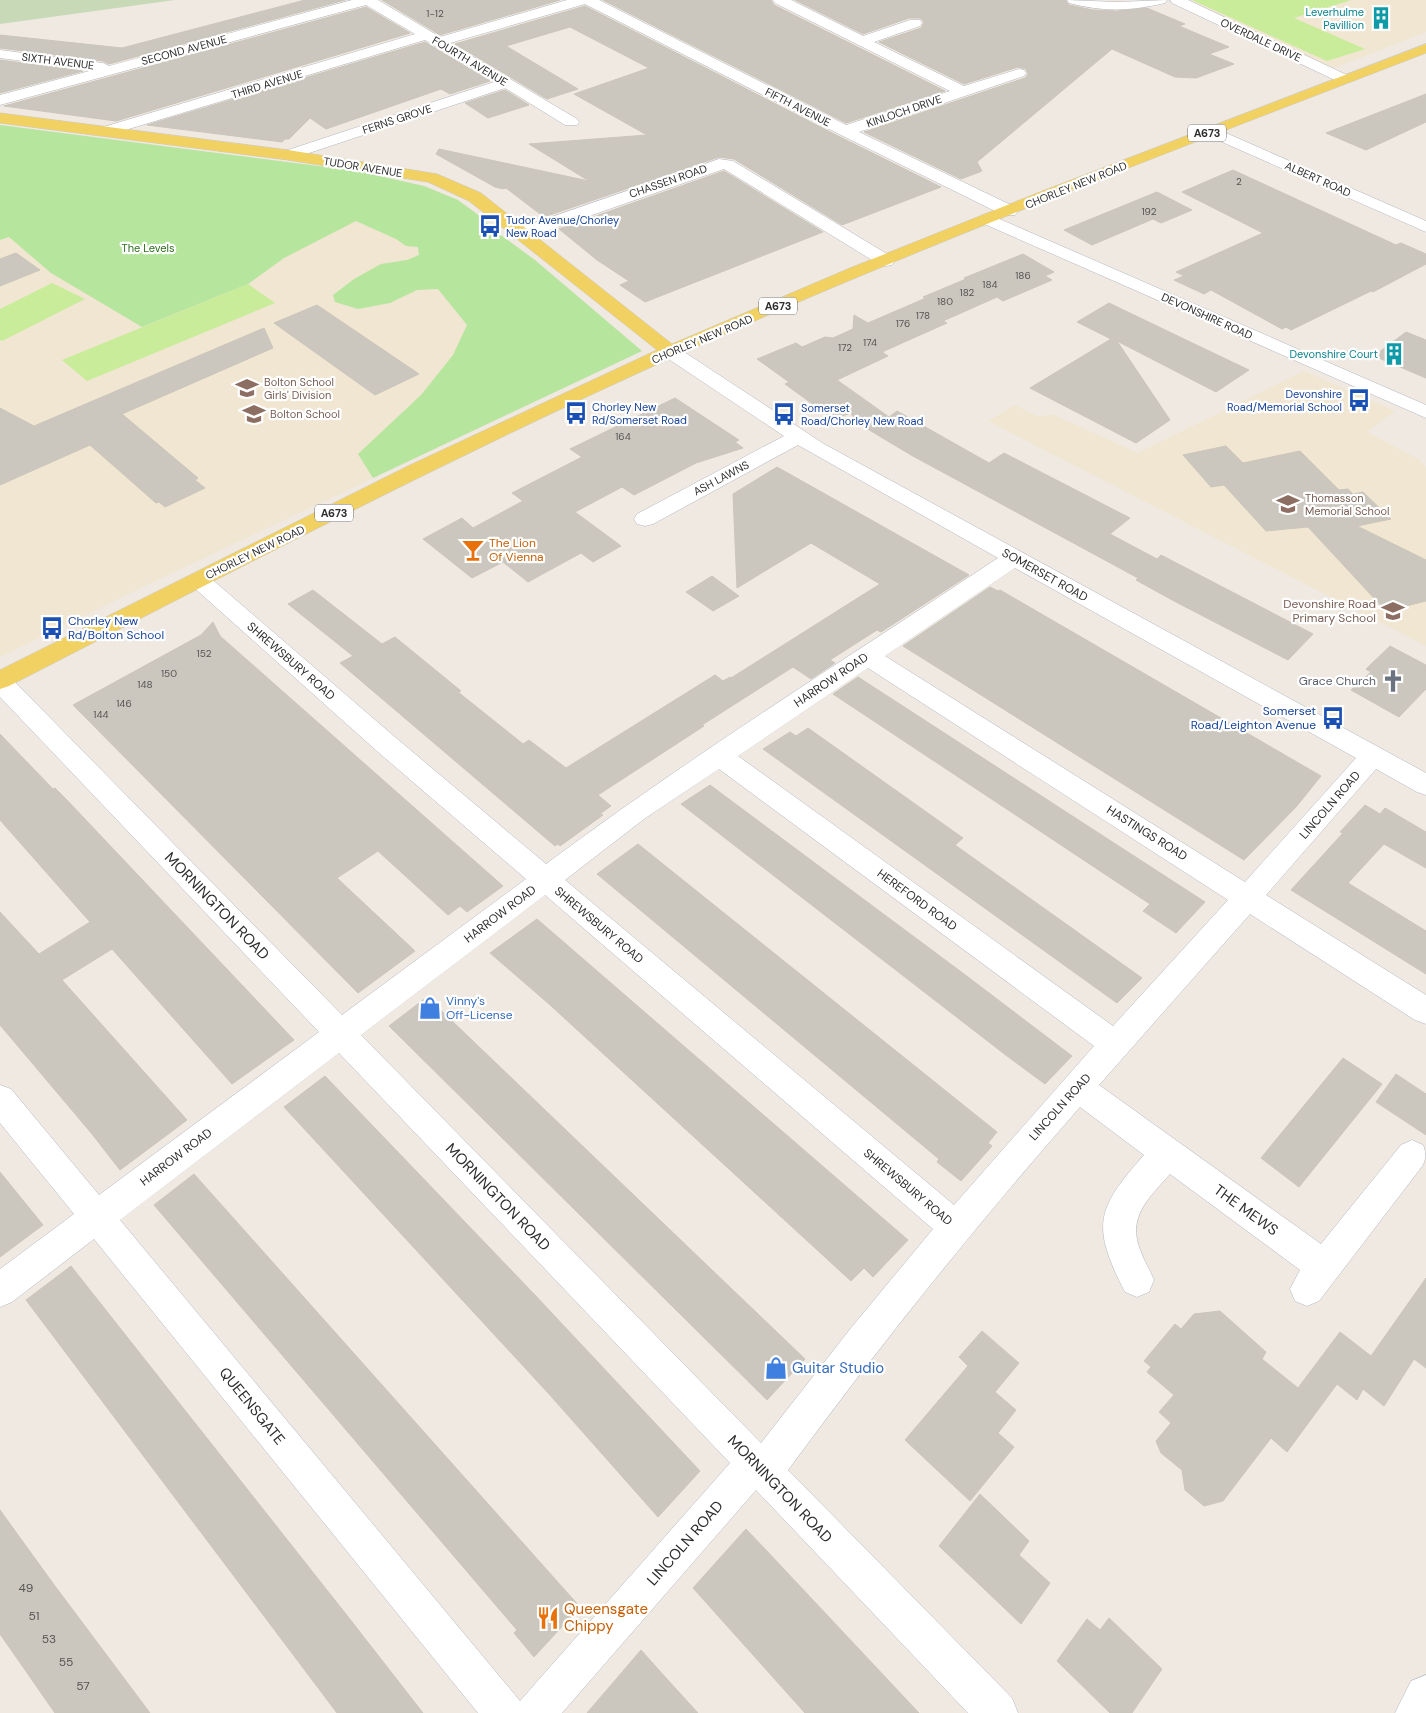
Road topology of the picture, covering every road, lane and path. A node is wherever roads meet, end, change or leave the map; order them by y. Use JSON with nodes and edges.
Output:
{"nodes":[{"id":1,"x":368,"y":0,"type":"edge"},
{"id":2,"x":582,"y":0,"type":"edge"},
{"id":3,"x":588,"y":0,"type":"edge"},
{"id":4,"x":780,"y":0,"type":"edge"},
{"id":5,"x":1074,"y":0,"type":"edge"},
{"id":6,"x":1160,"y":0,"type":"edge"},
{"id":7,"x":1177,"y":0,"type":"edge"},
{"id":8,"x":915,"y":23,"type":"dead end"},
{"id":9,"x":433,"y":39,"type":"junction"},
{"id":10,"x":863,"y":41,"type":"junction"},
{"id":11,"x":1426,"y":48,"type":"edge"},
{"id":12,"x":0,"y":54,"type":"edge"},
{"id":13,"x":116,"y":68,"type":"junction"},
{"id":14,"x":1019,"y":73,"type":"dead end"},
{"id":15,"x":1344,"y":79,"type":"junction"},
{"id":16,"x":506,"y":83,"type":"junction"},
{"id":17,"x":963,"y":92,"type":"junction"},
{"id":18,"x":0,"y":100,"type":"edge"},
{"id":19,"x":0,"y":118,"type":"edge"},
{"id":20,"x":571,"y":122,"type":"dead end"},
{"id":21,"x":106,"y":131,"type":"junction"},
{"id":22,"x":846,"y":131,"type":"junction"},
{"id":23,"x":1210,"y":131,"type":"junction"},
{"id":24,"x":288,"y":155,"type":"junction"},
{"id":25,"x":1009,"y":211,"type":"junction"},
{"id":26,"x":988,"y":220,"type":"junction"},
{"id":27,"x":1426,"y":226,"type":"edge"},
{"id":28,"x":520,"y":234,"type":"junction"},
{"id":29,"x":886,"y":261,"type":"junction"},
{"id":30,"x":670,"y":352,"type":"junction"},
{"id":31,"x":1426,"y":412,"type":"edge"},
{"id":32,"x":797,"y":437,"type":"junction"},
{"id":33,"x":645,"y":518,"type":"dead end"},
{"id":34,"x":1014,"y":558,"type":"junction"},
{"id":35,"x":199,"y":580,"type":"junction"},
{"id":36,"x":867,"y":656,"type":"junction"},
{"id":37,"x":0,"y":681,"type":"edge"},
{"id":38,"x":718,"y":755,"type":"junction"},
{"id":39,"x":1372,"y":756,"type":"junction"},
{"id":40,"x":1426,"y":785,"type":"edge"},
{"id":41,"x":546,"y":879,"type":"junction"},
{"id":42,"x":1248,"y":897,"type":"junction"},
{"id":43,"x":1426,"y":1011,"type":"edge"},
{"id":44,"x":340,"y":1034,"type":"junction"},
{"id":45,"x":1116,"y":1045,"type":"junction"},
{"id":46,"x":1078,"y":1088,"type":"junction"},
{"id":47,"x":0,"y":1099,"type":"edge"},
{"id":48,"x":1167,"y":1153,"type":"junction"},
{"id":49,"x":1412,"y":1155,"type":"dead end"},
{"id":50,"x":96,"y":1217,"type":"junction"},
{"id":51,"x":956,"y":1228,"type":"junction"},
{"id":52,"x":1137,"y":1280,"type":"dead end"},
{"id":53,"x":0,"y":1290,"type":"edge"},
{"id":54,"x":759,"y":1467,"type":"junction"},
{"id":55,"x":1426,"y":1696,"type":"edge"},
{"id":56,"x":504,"y":1713,"type":"edge"},
{"id":57,"x":535,"y":1713,"type":"edge"},
{"id":58,"x":997,"y":1713,"type":"edge"},
{"id":59,"x":1416,"y":1713,"type":"edge"}],
"edges":[{"from":1,"to":9,"type":"street","name":"FOURTH AVENUE"},
{"from":1,"to":13,"type":"street","name":"SECOND AVENUE"},
{"from":2,"to":9,"type":"street"},
{"from":3,"to":22,"type":"street","name":"FIFTH AVENUE"},
{"from":4,"to":10,"type":"street","name":"KINLOCH DRIVE"},
{"from":5,"to":6,"type":"street"},
{"from":7,"to":15,"type":"street","name":"OVERDALE DRIVE"},
{"from":8,"to":10,"type":"street"},
{"from":9,"to":16,"type":"street","name":"FOURTH AVENUE"},
{"from":9,"to":21,"type":"street","name":"THIRD AVENUE"},
{"from":10,"to":17,"type":"street","name":"KINLOCH DRIVE"},
{"from":11,"to":15,"type":"main road","name":"CHORLEY NEW ROAD","number":"A673"},
{"from":12,"to":13,"type":"street","name":"SIXTH AVENUE"},
{"from":13,"to":18,"type":"street","name":"SECOND AVENUE"},
{"from":14,"to":17,"type":"street","name":"KINLOCH DRIVE"},
{"from":15,"to":23,"type":"main road","name":"CHORLEY NEW ROAD","number":"A673"},
{"from":16,"to":20,"type":"street","name":"FOURTH AVENUE"},
{"from":16,"to":24,"type":"street","name":"FERNS GROVE"},
{"from":17,"to":22,"type":"street","name":"KINLOCH DRIVE"},
{"from":19,"to":21,"type":"main road","name":"TUDOR AVENUE"},
{"from":21,"to":24,"type":"main road","name":"TUDOR AVENUE"},
{"from":22,"to":25,"type":"street","name":"FIFTH AVENUE"},
{"from":23,"to":25,"type":"main road","name":"CHORLEY NEW ROAD","number":"A673"},
{"from":23,"to":27,"type":"street","name":"ALBERT ROAD"},
{"from":24,"to":28,"type":"main road","name":"TUDOR AVENUE"},
{"from":25,"to":26,"type":"main road","name":"CHORLEY NEW ROAD","number":"A673"},
{"from":26,"to":29,"type":"main road","name":"CHORLEY NEW ROAD","number":"A673"},
{"from":26,"to":31,"type":"street","name":"DEVONSHIRE ROAD"},
{"from":28,"to":29,"type":"street","name":"CHASSEN ROAD"},
{"from":28,"to":30,"type":"main road","name":"TUDOR AVENUE"},
{"from":29,"to":30,"type":"main road","name":"CHORLEY NEW ROAD","number":"A673"},
{"from":30,"to":32,"type":"street","name":"SOMERSET ROAD"},
{"from":30,"to":35,"type":"main road","name":"CHORLEY NEW ROAD","number":"A673"},
{"from":32,"to":33,"type":"street","name":"ASH LAWNS"},
{"from":32,"to":34,"type":"street","name":"SOMERSET ROAD"},
{"from":34,"to":36,"type":"street","name":"HARROW ROAD"},
{"from":34,"to":39,"type":"street","name":"SOMERSET ROAD"},
{"from":35,"to":37,"type":"main road","name":"CHORLEY NEW ROAD","number":"A673"},
{"from":35,"to":41,"type":"street","name":"SHREWSBURY ROAD"},
{"from":36,"to":38,"type":"street","name":"HARROW ROAD"},
{"from":36,"to":42,"type":"street","name":"HASTINGS ROAD"},
{"from":37,"to":44,"type":"street","name":"MORNINGTON ROAD"},
{"from":38,"to":41,"type":"street","name":"HARROW ROAD"},
{"from":38,"to":45,"type":"street","name":"HEREFORD ROAD"},
{"from":39,"to":40,"type":"street","name":"SOMERSET ROAD"},
{"from":39,"to":42,"type":"street","name":"LINCOLN ROAD"},
{"from":41,"to":44,"type":"street","name":"HARROW ROAD"},
{"from":41,"to":51,"type":"street","name":"SHREWSBURY ROAD"},
{"from":42,"to":43,"type":"street","name":"HASTINGS ROAD"},
{"from":42,"to":45,"type":"street","name":"LINCOLN ROAD"},
{"from":44,"to":50,"type":"street","name":"HARROW ROAD"},
{"from":44,"to":54,"type":"street","name":"MORNINGTON ROAD"},
{"from":45,"to":46,"type":"street","name":"LINCOLN ROAD"},
{"from":46,"to":48,"type":"street","name":"THE MEWS"},
{"from":46,"to":51,"type":"street","name":"LINCOLN ROAD"},
{"from":47,"to":50,"type":"street","name":"QUEENSGATE"},
{"from":48,"to":49,"type":"street","name":"THE MEWS"},
{"from":48,"to":52,"type":"street"},
{"from":50,"to":53,"type":"street","name":"HARROW ROAD"},
{"from":50,"to":56,"type":"street","name":"QUEENSGATE"},
{"from":51,"to":54,"type":"street","name":"LINCOLN ROAD"},
{"from":54,"to":57,"type":"street","name":"LINCOLN ROAD"},
{"from":54,"to":58,"type":"street","name":"MORNINGTON ROAD"},
{"from":55,"to":59,"type":"street"}]}
